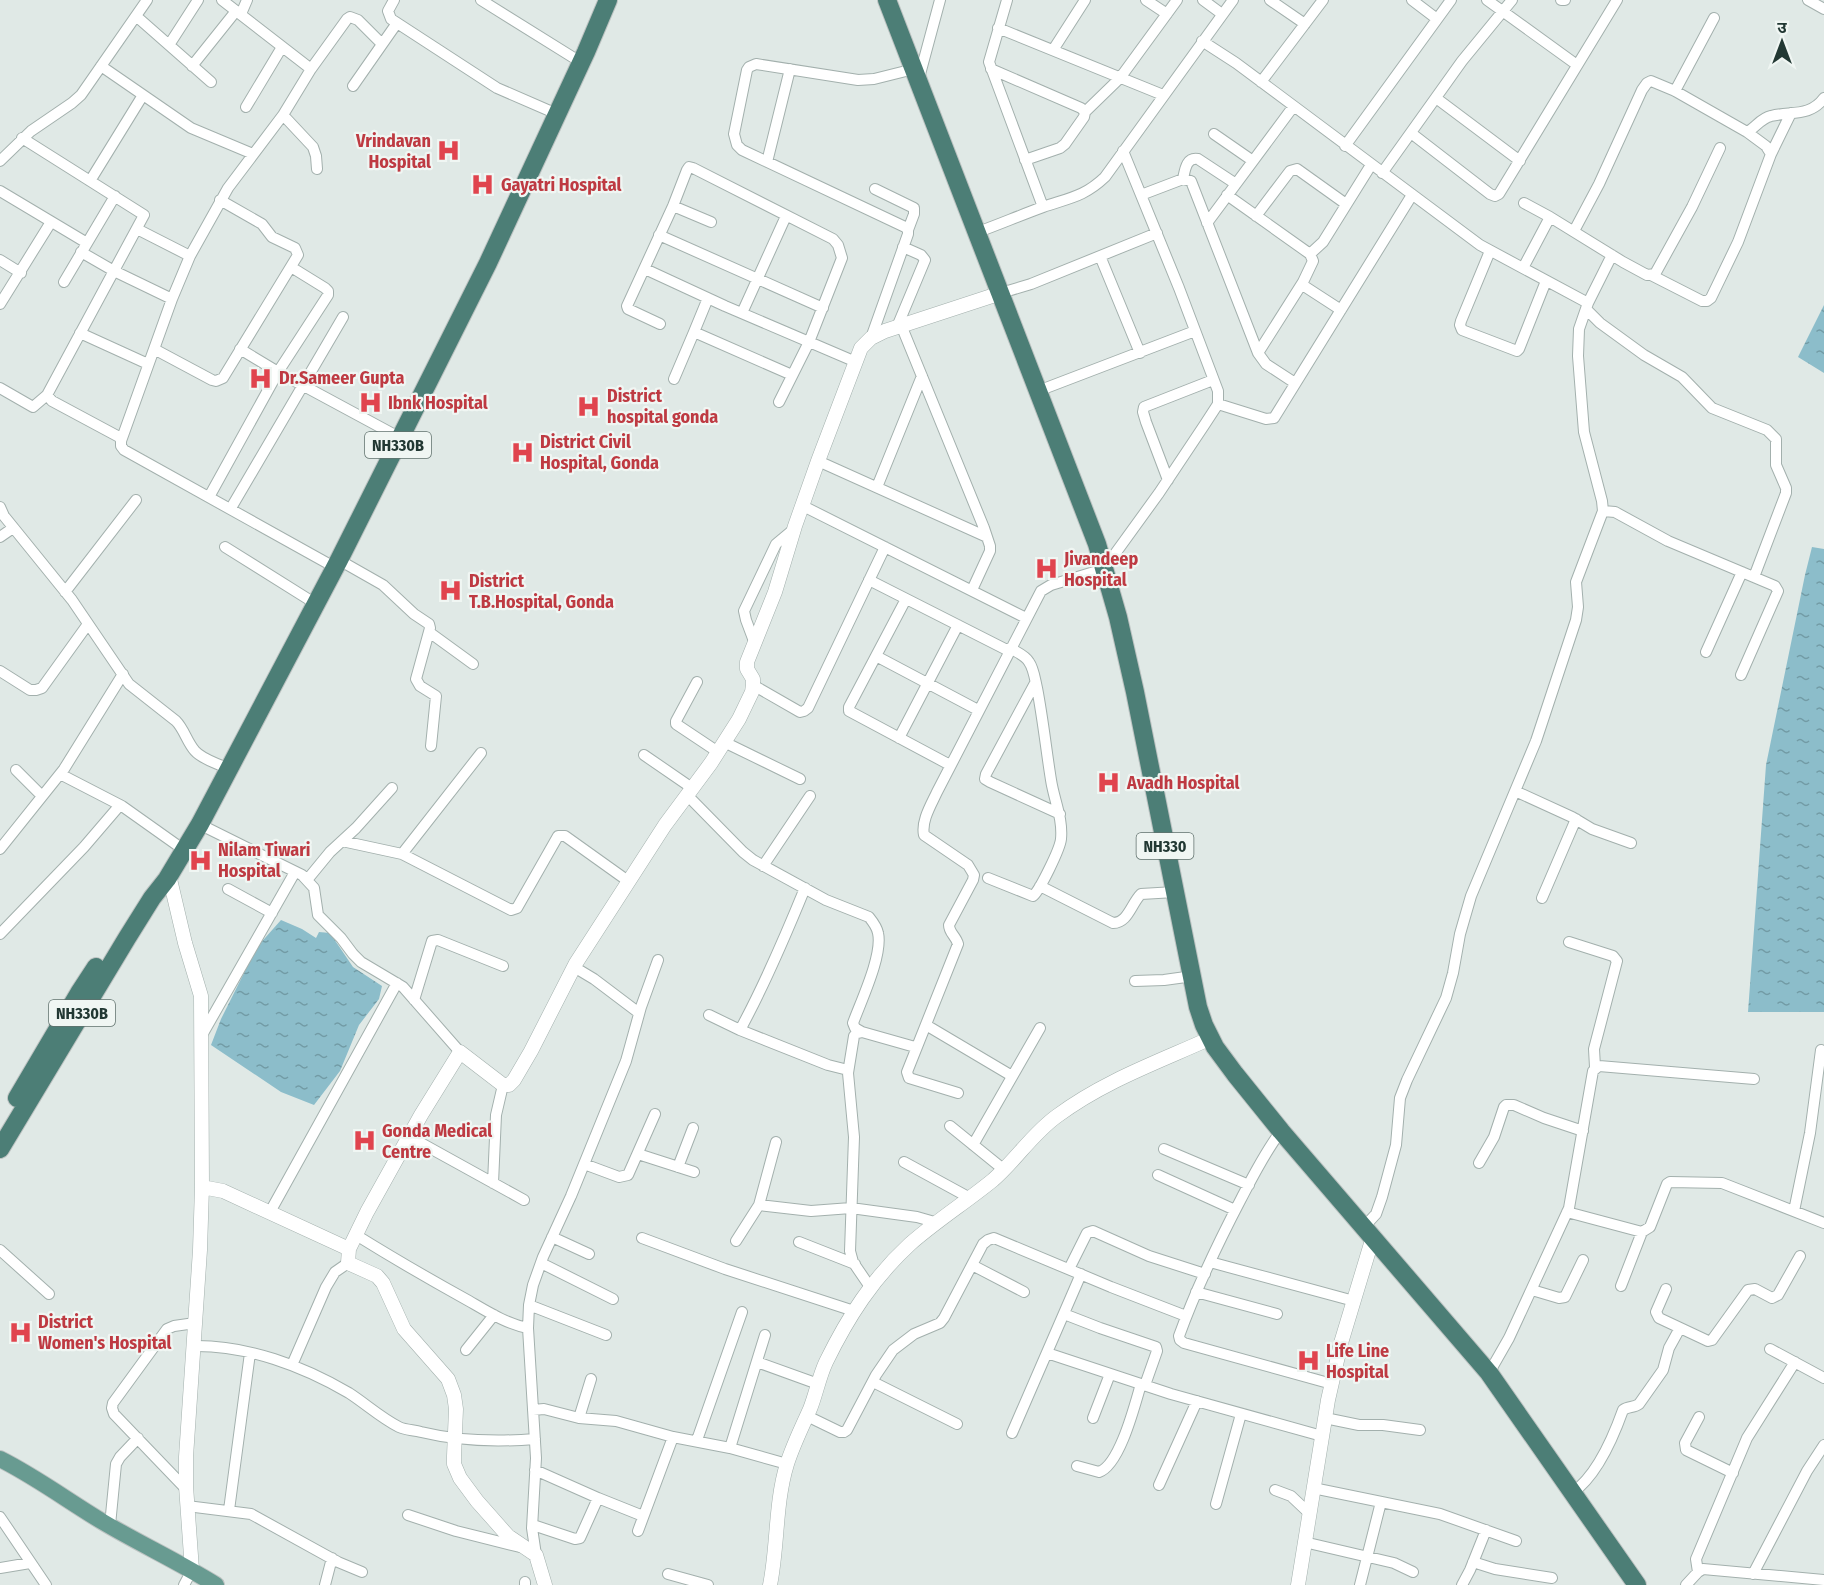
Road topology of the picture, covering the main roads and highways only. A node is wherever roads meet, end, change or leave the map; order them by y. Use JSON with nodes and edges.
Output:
{"nodes":[{"id":1,"x":597,"y":0,"type":"edge"},
{"id":2,"x":608,"y":0,"type":"edge"},
{"id":3,"x":887,"y":0,"type":"edge"},
{"id":4,"x":333,"y":561,"type":"junction"},
{"id":5,"x":196,"y":822,"type":"junction"},
{"id":6,"x":180,"y":848,"type":"junction"},
{"id":7,"x":0,"y":1129,"type":"edge"},
{"id":8,"x":0,"y":1149,"type":"edge"},
{"id":9,"x":0,"y":1459,"type":"edge"},
{"id":10,"x":216,"y":1585,"type":"edge"},
{"id":11,"x":1638,"y":1585,"type":"edge"}],
"edges":[{"from":1,"to":4,"type":"highway","number":"NH330B"},
{"from":2,"to":4,"type":"highway","number":"NH330B"},
{"from":3,"to":11,"type":"highway","number":"NH330"},
{"from":4,"to":5,"type":"highway","number":"NH330B"},
{"from":4,"to":5,"type":"highway","number":"NH330B"},
{"from":5,"to":6,"type":"highway","number":"NH330B"},
{"from":6,"to":7,"type":"highway","number":"NH330B"},
{"from":6,"to":8,"type":"highway","number":"NH330B"},
{"from":9,"to":10,"type":"main road"}]}
